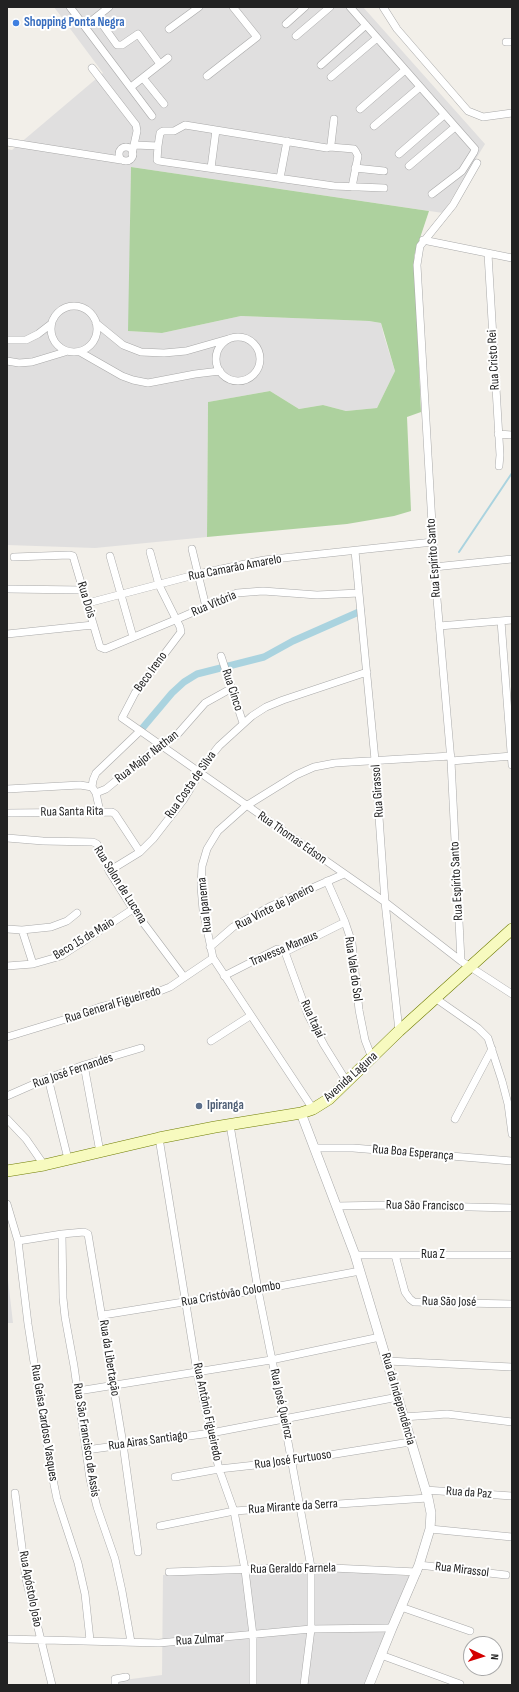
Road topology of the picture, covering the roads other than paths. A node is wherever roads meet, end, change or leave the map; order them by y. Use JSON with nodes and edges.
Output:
{"nodes":[{"id":1,"x":70,"y":7,"type":"edge"},
{"id":2,"x":109,"y":7,"type":"edge"},
{"id":3,"x":199,"y":7,"type":"edge"},
{"id":4,"x":233,"y":7,"type":"edge"},
{"id":5,"x":305,"y":7,"type":"edge"},
{"id":6,"x":330,"y":7,"type":"edge"},
{"id":7,"x":350,"y":7,"type":"edge"},
{"id":8,"x":383,"y":7,"type":"edge"},
{"id":9,"x":97,"y":16,"type":"junction"},
{"id":10,"x":286,"y":24,"type":"dead end"},
{"id":11,"x":366,"y":25,"type":"junction"},
{"id":12,"x":85,"y":26,"type":"junction"},
{"id":13,"x":168,"y":29,"type":"dead end"},
{"id":14,"x":296,"y":36,"type":"dead end"},
{"id":15,"x":377,"y":38,"type":"junction"},
{"id":16,"x":168,"y":58,"type":"dead end"},
{"id":17,"x":160,"y":64,"type":"junction"},
{"id":18,"x":321,"y":65,"type":"dead end"},
{"id":19,"x":92,"y":68,"type":"dead end"},
{"id":20,"x":405,"y":70,"type":"junction"},
{"id":21,"x":207,"y":76,"type":"dead end"},
{"id":22,"x":331,"y":77,"type":"dead end"},
{"id":23,"x":143,"y":78,"type":"junction"},
{"id":24,"x":131,"y":87,"type":"junction"},
{"id":25,"x":420,"y":87,"type":"junction"},
{"id":26,"x":164,"y":104,"type":"dead end"},
{"id":27,"x":360,"y":109,"type":"dead end"},
{"id":28,"x":512,"y":113,"type":"edge"},
{"id":29,"x":444,"y":114,"type":"junction"},
{"id":30,"x":152,"y":116,"type":"dead end"},
{"id":31,"x":334,"y":119,"type":"dead end"},
{"id":32,"x":374,"y":126,"type":"dead end"},
{"id":33,"x":455,"y":127,"type":"junction"},
{"id":34,"x":216,"y":130,"type":"junction"},
{"id":35,"x":137,"y":132,"type":"junction"},
{"id":36,"x":9,"y":141,"type":"edge"},
{"id":37,"x":286,"y":141,"type":"junction"},
{"id":38,"x":135,"y":144,"type":"junction"},
{"id":39,"x":158,"y":146,"type":"junction"},
{"id":40,"x":330,"y":147,"type":"junction"},
{"id":41,"x":123,"y":149,"type":"junction"},
{"id":42,"x":132,"y":154,"type":"junction"},
{"id":43,"x":399,"y":154,"type":"dead end"},
{"id":44,"x":104,"y":157,"type":"junction"},
{"id":45,"x":122,"y":160,"type":"junction"},
{"id":46,"x":477,"y":163,"type":"dead end"},
{"id":47,"x":409,"y":166,"type":"dead end"},
{"id":48,"x":210,"y":168,"type":"junction"},
{"id":49,"x":356,"y":168,"type":"junction"},
{"id":50,"x":384,"y":171,"type":"dead end"},
{"id":51,"x":280,"y":178,"type":"junction"},
{"id":52,"x":352,"y":187,"type":"junction"},
{"id":53,"x":384,"y":188,"type":"dead end"},
{"id":54,"x":432,"y":194,"type":"dead end"},
{"id":55,"x":423,"y":240,"type":"junction"},
{"id":56,"x":488,"y":254,"type":"junction"},
{"id":57,"x":512,"y":258,"type":"edge"},
{"id":58,"x":96,"y":323,"type":"junction"},
{"id":59,"x":51,"y":324,"type":"junction"},
{"id":60,"x":7,"y":340,"type":"edge"},
{"id":61,"x":228,"y":340,"type":"junction"},
{"id":62,"x":65,"y":352,"type":"junction"},
{"id":63,"x":80,"y":352,"type":"junction"},
{"id":64,"x":7,"y":361,"type":"edge"},
{"id":65,"x":220,"y":372,"type":"junction"},
{"id":66,"x":498,"y":434,"type":"junction"},
{"id":67,"x":512,"y":435,"type":"edge"},
{"id":68,"x":499,"y":466,"type":"dead end"},
{"id":69,"x":433,"y":542,"type":"junction"},
{"id":70,"x":192,"y":549,"type":"dead end"},
{"id":71,"x":355,"y":551,"type":"junction"},
{"id":72,"x":150,"y":552,"type":"dead end"},
{"id":73,"x":110,"y":556,"type":"dead end"},
{"id":74,"x":14,"y":557,"type":"dead end"},
{"id":75,"x":512,"y":559,"type":"edge"},
{"id":76,"x":434,"y":567,"type":"junction"},
{"id":77,"x":198,"y":574,"type":"junction"},
{"id":78,"x":159,"y":585,"type":"junction"},
{"id":79,"x":7,"y":589,"type":"edge"},
{"id":80,"x":83,"y":590,"type":"junction"},
{"id":81,"x":359,"y":593,"type":"junction"},
{"id":82,"x":121,"y":595,"type":"junction"},
{"id":83,"x":88,"y":604,"type":"junction"},
{"id":84,"x":206,"y":607,"type":"junction"},
{"id":85,"x":175,"y":620,"type":"junction"},
{"id":86,"x":512,"y":620,"type":"edge"},
{"id":87,"x":502,"y":621,"type":"junction"},
{"id":88,"x":93,"y":625,"type":"junction"},
{"id":89,"x":440,"y":626,"type":"junction"},
{"id":90,"x":7,"y":634,"type":"edge"},
{"id":91,"x":133,"y":638,"type":"junction"},
{"id":92,"x":100,"y":647,"type":"joint"},
{"id":93,"x":221,"y":656,"type":"dead end"},
{"id":94,"x":367,"y":672,"type":"junction"},
{"id":95,"x":232,"y":688,"type":"junction"},
{"id":96,"x":122,"y":718,"type":"joint"},
{"id":97,"x":243,"y":723,"type":"junction"},
{"id":98,"x":140,"y":731,"type":"junction"},
{"id":99,"x":161,"y":744,"type":"junction"},
{"id":100,"x":512,"y":756,"type":"edge"},
{"id":101,"x":451,"y":759,"type":"junction"},
{"id":102,"x":376,"y":760,"type":"junction"},
{"id":103,"x":512,"y":765,"type":"edge"},
{"id":104,"x":201,"y":772,"type":"junction"},
{"id":105,"x":7,"y":789,"type":"edge"},
{"id":106,"x":94,"y":790,"type":"junction"},
{"id":107,"x":246,"y":806,"type":"junction"},
{"id":108,"x":100,"y":812,"type":"junction"},
{"id":109,"x":7,"y":813,"type":"edge"},
{"id":110,"x":7,"y":838,"type":"edge"},
{"id":111,"x":140,"y":852,"type":"junction"},
{"id":112,"x":109,"y":871,"type":"junction"},
{"id":113,"x":344,"y":874,"type":"junction"},
{"id":114,"x":327,"y":881,"type":"junction"},
{"id":115,"x":385,"y":902,"type":"junction"},
{"id":116,"x":133,"y":909,"type":"junction"},
{"id":117,"x":77,"y":913,"type":"dead end"},
{"id":118,"x":345,"y":922,"type":"junction"},
{"id":119,"x":7,"y":929,"type":"edge"},
{"id":120,"x":512,"y":929,"type":"edge"},
{"id":121,"x":22,"y":930,"type":"junction"},
{"id":122,"x":210,"y":947,"type":"junction"},
{"id":123,"x":285,"y":952,"type":"junction"},
{"id":124,"x":213,"y":958,"type":"junction"},
{"id":125,"x":33,"y":964,"type":"junction"},
{"id":126,"x":465,"y":964,"type":"junction"},
{"id":127,"x":7,"y":966,"type":"edge"},
{"id":128,"x":224,"y":976,"type":"junction"},
{"id":129,"x":184,"y":977,"type":"junction"},
{"id":130,"x":512,"y":994,"type":"edge"},
{"id":131,"x":435,"y":998,"type":"junction"},
{"id":132,"x":250,"y":1016,"type":"junction"},
{"id":133,"x":399,"y":1031,"type":"junction"},
{"id":134,"x":7,"y":1037,"type":"edge"},
{"id":135,"x":211,"y":1041,"type":"dead end"},
{"id":136,"x":141,"y":1048,"type":"dead end"},
{"id":137,"x":492,"y":1049,"type":"junction"},
{"id":138,"x":372,"y":1058,"type":"junction"},
{"id":139,"x":84,"y":1065,"type":"junction"},
{"id":140,"x":48,"y":1078,"type":"junction"},
{"id":141,"x":347,"y":1082,"type":"junction"},
{"id":142,"x":7,"y":1096,"type":"edge"},
{"id":143,"x":313,"y":1109,"type":"junction"},
{"id":144,"x":301,"y":1113,"type":"junction"},
{"id":145,"x":7,"y":1119,"type":"edge"},
{"id":146,"x":455,"y":1119,"type":"dead end"},
{"id":147,"x":230,"y":1125,"type":"junction"},
{"id":148,"x":512,"y":1134,"type":"edge"},
{"id":149,"x":159,"y":1138,"type":"junction"},
{"id":150,"x":314,"y":1148,"type":"junction"},
{"id":151,"x":100,"y":1152,"type":"junction"},
{"id":152,"x":68,"y":1159,"type":"junction"},
{"id":153,"x":512,"y":1161,"type":"edge"},
{"id":154,"x":44,"y":1165,"type":"junction"},
{"id":155,"x":7,"y":1171,"type":"edge"},
{"id":156,"x":7,"y":1204,"type":"edge"},
{"id":157,"x":337,"y":1206,"type":"junction"},
{"id":158,"x":512,"y":1208,"type":"edge"},
{"id":159,"x":62,"y":1234,"type":"junction"},
{"id":160,"x":18,"y":1241,"type":"junction"},
{"id":161,"x":355,"y":1255,"type":"junction"},
{"id":162,"x":395,"y":1255,"type":"junction"},
{"id":163,"x":512,"y":1255,"type":"edge"},
{"id":164,"x":360,"y":1271,"type":"junction"},
{"id":165,"x":258,"y":1290,"type":"junction"},
{"id":166,"x":186,"y":1302,"type":"junction"},
{"id":167,"x":512,"y":1304,"type":"edge"},
{"id":168,"x":102,"y":1315,"type":"junction"},
{"id":169,"x":380,"y":1337,"type":"junction"},
{"id":170,"x":271,"y":1360,"type":"junction"},
{"id":171,"x":387,"y":1361,"type":"junction"},
{"id":172,"x":512,"y":1367,"type":"edge"},
{"id":173,"x":197,"y":1372,"type":"junction"},
{"id":174,"x":113,"y":1386,"type":"junction"},
{"id":175,"x":78,"y":1391,"type":"junction"},
{"id":176,"x":398,"y":1397,"type":"junction"},
{"id":177,"x":403,"y":1417,"type":"junction"},
{"id":178,"x":284,"y":1420,"type":"junction"},
{"id":179,"x":512,"y":1422,"type":"edge"},
{"id":180,"x":211,"y":1433,"type":"junction"},
{"id":181,"x":410,"y":1442,"type":"junction"},
{"id":182,"x":123,"y":1444,"type":"junction"},
{"id":183,"x":86,"y":1450,"type":"junction"},
{"id":184,"x":292,"y":1461,"type":"junction"},
{"id":185,"x":219,"y":1468,"type":"junction"},
{"id":186,"x":175,"y":1476,"type":"dead end"},
{"id":187,"x":15,"y":1493,"type":"dead end"},
{"id":188,"x":427,"y":1494,"type":"junction"},
{"id":189,"x":512,"y":1496,"type":"edge"},
{"id":190,"x":300,"y":1507,"type":"junction"},
{"id":191,"x":234,"y":1511,"type":"junction"},
{"id":192,"x":160,"y":1526,"type":"dead end"},
{"id":193,"x":430,"y":1529,"type":"junction"},
{"id":194,"x":512,"y":1537,"type":"edge"},
{"id":195,"x":138,"y":1552,"type":"dead end"},
{"id":196,"x":312,"y":1567,"type":"junction"},
{"id":197,"x":418,"y":1568,"type":"junction"},
{"id":198,"x":245,"y":1570,"type":"junction"},
{"id":199,"x":169,"y":1572,"type":"dead end"},
{"id":200,"x":506,"y":1575,"type":"dead end"},
{"id":201,"x":401,"y":1607,"type":"junction"},
{"id":202,"x":392,"y":1628,"type":"junction"},
{"id":203,"x":311,"y":1629,"type":"junction"},
{"id":204,"x":470,"y":1632,"type":"dead end"},
{"id":205,"x":253,"y":1635,"type":"junction"},
{"id":206,"x":7,"y":1639,"type":"edge"},
{"id":207,"x":40,"y":1640,"type":"junction"},
{"id":208,"x":90,"y":1640,"type":"junction"},
{"id":209,"x":131,"y":1642,"type":"junction"},
{"id":210,"x":381,"y":1655,"type":"junction"},
{"id":211,"x":126,"y":1677,"type":"dead end"},
{"id":212,"x":460,"y":1684,"type":"dead end"},
{"id":213,"x":52,"y":1685,"type":"edge"},
{"id":214,"x":115,"y":1685,"type":"edge"},
{"id":215,"x":253,"y":1685,"type":"edge"},
{"id":216,"x":304,"y":1685,"type":"edge"},
{"id":217,"x":368,"y":1685,"type":"edge"}],
"edges":[{"from":1,"to":12,"type":"street"},
{"from":2,"to":9,"type":"street"},
{"from":3,"to":13,"type":"street"},
{"from":4,"to":21,"type":"street"},
{"from":5,"to":10,"type":"street"},
{"from":6,"to":14,"type":"street"},
{"from":7,"to":11,"type":"street"},
{"from":8,"to":28,"type":"street"},
{"from":9,"to":12,"type":"street"},
{"from":9,"to":17,"type":"street"},
{"from":11,"to":15,"type":"street"},
{"from":11,"to":18,"type":"street"},
{"from":12,"to":24,"type":"street"},
{"from":15,"to":20,"type":"street"},
{"from":15,"to":22,"type":"street"},
{"from":16,"to":17,"type":"street"},
{"from":17,"to":23,"type":"street"},
{"from":19,"to":35,"type":"street"},
{"from":20,"to":25,"type":"street"},
{"from":20,"to":27,"type":"street"},
{"from":23,"to":24,"type":"street"},
{"from":23,"to":26,"type":"street"},
{"from":24,"to":30,"type":"street"},
{"from":25,"to":29,"type":"street"},
{"from":25,"to":32,"type":"street"},
{"from":29,"to":33,"type":"street"},
{"from":29,"to":43,"type":"street"},
{"from":31,"to":40,"type":"street"},
{"from":33,"to":47,"type":"street"},
{"from":33,"to":54,"type":"street"},
{"from":34,"to":37,"type":"street"},
{"from":34,"to":39,"type":"street"},
{"from":34,"to":48,"type":"street"},
{"from":35,"to":38,"type":"street"},
{"from":35,"to":41,"type":"street"},
{"from":36,"to":44,"type":"street"},
{"from":37,"to":40,"type":"street"},
{"from":37,"to":51,"type":"street"},
{"from":38,"to":39,"type":"street"},
{"from":38,"to":42,"type":"street"},
{"from":39,"to":48,"type":"street"},
{"from":40,"to":49,"type":"street"},
{"from":41,"to":42,"type":"street"},
{"from":41,"to":44,"type":"street"},
{"from":41,"to":45,"type":"street"},
{"from":42,"to":45,"type":"street"},
{"from":44,"to":45,"type":"street"},
{"from":46,"to":55,"type":"street","name":"Rua Espírito Santo"},
{"from":48,"to":51,"type":"street"},
{"from":49,"to":50,"type":"street"},
{"from":49,"to":52,"type":"street"},
{"from":51,"to":52,"type":"street"},
{"from":52,"to":53,"type":"street"},
{"from":55,"to":56,"type":"street"},
{"from":55,"to":69,"type":"street","name":"Rua Espírito Santo"},
{"from":56,"to":57,"type":"street"},
{"from":56,"to":66,"type":"street","name":"Rua Cristo Rei"},
{"from":58,"to":59,"type":"street"},
{"from":58,"to":61,"type":"street"},
{"from":58,"to":63,"type":"street"},
{"from":59,"to":60,"type":"street"},
{"from":59,"to":62,"type":"street"},
{"from":61,"to":65,"type":"street"},
{"from":61,"to":65,"type":"street"},
{"from":62,"to":63,"type":"street"},
{"from":62,"to":64,"type":"street"},
{"from":63,"to":65,"type":"street"},
{"from":66,"to":67,"type":"street"},
{"from":66,"to":68,"type":"street","name":"Rua Cristo Rei"},
{"from":69,"to":71,"type":"street","name":"Rua Camarão Amarelo"},
{"from":69,"to":76,"type":"street","name":"Rua Espírito Santo"},
{"from":70,"to":77,"type":"street"},
{"from":71,"to":77,"type":"street","name":"Rua Camarão Amarelo"},
{"from":71,"to":81,"type":"street","name":"Rua Girassol"},
{"from":72,"to":78,"type":"street"},
{"from":73,"to":82,"type":"street"},
{"from":74,"to":80,"type":"street","name":"Rua Dois"},
{"from":75,"to":76,"type":"street"},
{"from":76,"to":89,"type":"street","name":"Rua Espírito Santo"},
{"from":77,"to":78,"type":"street","name":"Rua Camarão Amarelo"},
{"from":77,"to":84,"type":"street"},
{"from":78,"to":82,"type":"street","name":"Rua Camarão Amarelo"},
{"from":78,"to":85,"type":"street"},
{"from":79,"to":80,"type":"street"},
{"from":80,"to":83,"type":"street","name":"Rua Dois"},
{"from":81,"to":84,"type":"street","name":"Rua Vitória"},
{"from":81,"to":94,"type":"street","name":"Rua Girassol"},
{"from":82,"to":83,"type":"street","name":"Rua Camarão Amarelo"},
{"from":82,"to":91,"type":"street"},
{"from":83,"to":88,"type":"street","name":"Rua Dois"},
{"from":84,"to":85,"type":"street","name":"Rua Vitória"},
{"from":85,"to":91,"type":"street","name":"Rua Vitória"},
{"from":85,"to":96,"type":"street","name":"Beco Ireno"},
{"from":86,"to":87,"type":"street"},
{"from":87,"to":89,"type":"street"},
{"from":87,"to":100,"type":"street"},
{"from":88,"to":90,"type":"street"},
{"from":88,"to":92,"type":"street","name":"Rua Dois"},
{"from":89,"to":101,"type":"street","name":"Rua Espírito Santo"},
{"from":91,"to":92,"type":"street","name":"Rua Vitória"},
{"from":93,"to":95,"type":"street","name":"Rua Cinco"},
{"from":94,"to":97,"type":"street","name":"Rua Costa de Silva"},
{"from":94,"to":102,"type":"street","name":"Rua Girassol"},
{"from":95,"to":97,"type":"street","name":"Rua Cinco"},
{"from":95,"to":99,"type":"street","name":"Rua Major Nathan"},
{"from":96,"to":98,"type":"street","name":"Rua Thomas Edson"},
{"from":97,"to":104,"type":"street","name":"Rua Costa de Silva"},
{"from":98,"to":99,"type":"street","name":"Rua Thomas Edson"},
{"from":98,"to":106,"type":"street"},
{"from":99,"to":104,"type":"street","name":"Rua Thomas Edson"},
{"from":99,"to":106,"type":"street","name":"Rua Major Nathan"},
{"from":100,"to":101,"type":"street","name":"Rua Ipanema"},
{"from":100,"to":103,"type":"street"},
{"from":101,"to":102,"type":"street","name":"Rua Ipanema"},
{"from":101,"to":126,"type":"street","name":"Rua Espírito Santo"},
{"from":102,"to":107,"type":"street","name":"Rua Ipanema"},
{"from":102,"to":115,"type":"street","name":"Rua Girassol"},
{"from":104,"to":107,"type":"street","name":"Rua Thomas Edson"},
{"from":104,"to":111,"type":"street","name":"Rua Costa de Silva"},
{"from":105,"to":106,"type":"street"},
{"from":106,"to":108,"type":"street"},
{"from":107,"to":113,"type":"street","name":"Rua Thomas Edson"},
{"from":107,"to":122,"type":"street","name":"Rua Ipanema"},
{"from":108,"to":109,"type":"street","name":"Rua Santa Rita"},
{"from":108,"to":111,"type":"street","name":"Rua Santa Rita"},
{"from":110,"to":112,"type":"street","name":"Rua Solon de Lucena"},
{"from":111,"to":112,"type":"street","name":"Rua Costa de Silva"},
{"from":112,"to":116,"type":"street","name":"Rua Solon de Lucena"},
{"from":113,"to":114,"type":"street","name":"Rua Vinte de Janeiro"},
{"from":113,"to":115,"type":"street","name":"Rua Thomas Edson"},
{"from":114,"to":118,"type":"street","name":"Rua Vale do Sol"},
{"from":114,"to":122,"type":"street","name":"Rua Vinte de Janeiro"},
{"from":115,"to":126,"type":"street","name":"Rua Thomas Edson"},
{"from":115,"to":133,"type":"street","name":"Rua Girassol"},
{"from":116,"to":125,"type":"street","name":"Beco 15 de Maio"},
{"from":116,"to":129,"type":"street","name":"Rua Solon de Lucena"},
{"from":117,"to":121,"type":"street"},
{"from":118,"to":123,"type":"street","name":"Travessa Manaus"},
{"from":118,"to":138,"type":"street","name":"Rua Vale do Sol"},
{"from":119,"to":121,"type":"street"},
{"from":120,"to":126,"type":"main road","name":"Avenida Laguna"},
{"from":121,"to":125,"type":"street"},
{"from":122,"to":124,"type":"street","name":"Rua Ipanema"},
{"from":123,"to":128,"type":"street","name":"Travessa Manaus"},
{"from":123,"to":141,"type":"street","name":"Rua Itajaí"},
{"from":124,"to":128,"type":"street","name":"Rua Ipanema"},
{"from":124,"to":129,"type":"street","name":"Rua General Figueiredo"},
{"from":125,"to":127,"type":"street","name":"Beco 15 de Maio"},
{"from":126,"to":130,"type":"street","name":"Rua Thomas Edson"},
{"from":126,"to":131,"type":"main road","name":"Avenida Laguna"},
{"from":128,"to":132,"type":"street","name":"Rua Ipanema"},
{"from":129,"to":134,"type":"street","name":"Rua General Figueiredo"},
{"from":131,"to":133,"type":"main road","name":"Avenida Laguna"},
{"from":131,"to":137,"type":"street"},
{"from":132,"to":135,"type":"street"},
{"from":132,"to":143,"type":"street","name":"Rua Ipanema"},
{"from":133,"to":138,"type":"main road","name":"Avenida Laguna"},
{"from":136,"to":139,"type":"street","name":"Rua José Fernandes"},
{"from":137,"to":146,"type":"street"},
{"from":137,"to":148,"type":"street"},
{"from":138,"to":141,"type":"main road","name":"Avenida Laguna"},
{"from":139,"to":140,"type":"street","name":"Rua José Fernandes"},
{"from":139,"to":151,"type":"street"},
{"from":140,"to":142,"type":"street","name":"Rua José Fernandes"},
{"from":140,"to":152,"type":"street"},
{"from":141,"to":143,"type":"main road","name":"Avenida Laguna"},
{"from":143,"to":144,"type":"main road","name":"Avenida Laguna"},
{"from":144,"to":147,"type":"main road","name":"Avenida Laguna"},
{"from":144,"to":150,"type":"street","name":"Rua da Independência"},
{"from":145,"to":154,"type":"street"},
{"from":147,"to":149,"type":"main road","name":"Avenida Laguna"},
{"from":147,"to":165,"type":"street","name":"Rua José Queiroz"},
{"from":149,"to":151,"type":"main road","name":"Avenida Laguna"},
{"from":149,"to":166,"type":"street","name":"Rua Antônio Figueiredo"},
{"from":150,"to":153,"type":"street","name":"Rua Boa Esperança"},
{"from":150,"to":157,"type":"street","name":"Rua da Independência"},
{"from":151,"to":152,"type":"main road","name":"Avenida Laguna"},
{"from":152,"to":154,"type":"main road","name":"Avenida Laguna"},
{"from":154,"to":155,"type":"main road","name":"Avenida Laguna"},
{"from":156,"to":160,"type":"street","name":"Rua Geisa Cardoso Vasques"},
{"from":157,"to":158,"type":"street","name":"Rua São Francisco"},
{"from":157,"to":161,"type":"street","name":"Rua da Independência"},
{"from":159,"to":160,"type":"street","name":"Rua da Libertação"},
{"from":159,"to":168,"type":"street","name":"Rua da Libertação"},
{"from":159,"to":175,"type":"street","name":"Rua São Francisco de Assis"},
{"from":160,"to":208,"type":"street","name":"Rua Geisa Cardoso Vasques"},
{"from":161,"to":162,"type":"street","name":"Rua Z"},
{"from":161,"to":164,"type":"street","name":"Rua da Independência"},
{"from":162,"to":163,"type":"street","name":"Rua Z"},
{"from":162,"to":167,"type":"street","name":"Rua São José"},
{"from":164,"to":165,"type":"street","name":"Rua Cristóvão Colombo"},
{"from":164,"to":169,"type":"street","name":"Rua da Independência"},
{"from":165,"to":166,"type":"street","name":"Rua Cristóvão Colombo"},
{"from":165,"to":170,"type":"street","name":"Rua José Queiroz"},
{"from":166,"to":168,"type":"street","name":"Rua Cristóvão Colombo"},
{"from":166,"to":173,"type":"street","name":"Rua Antônio Figueiredo"},
{"from":168,"to":174,"type":"street","name":"Rua da Libertação"},
{"from":169,"to":170,"type":"street"},
{"from":169,"to":171,"type":"street","name":"Rua da Independência"},
{"from":170,"to":173,"type":"street"},
{"from":170,"to":178,"type":"street","name":"Rua José Queiroz"},
{"from":171,"to":172,"type":"street"},
{"from":171,"to":176,"type":"street","name":"Rua da Independência"},
{"from":173,"to":174,"type":"street"},
{"from":173,"to":180,"type":"street","name":"Rua Antônio Figueiredo"},
{"from":174,"to":175,"type":"street"},
{"from":174,"to":182,"type":"street","name":"Rua da Libertação"},
{"from":175,"to":183,"type":"street","name":"Rua São Francisco de Assis"},
{"from":176,"to":177,"type":"street","name":"Rua da Independência"},
{"from":176,"to":178,"type":"street","name":"Rua Airas Santiago"},
{"from":177,"to":179,"type":"street"},
{"from":177,"to":181,"type":"street","name":"Rua da Independência"},
{"from":178,"to":180,"type":"street","name":"Rua Airas Santiago"},
{"from":178,"to":184,"type":"street","name":"Rua José Queiroz"},
{"from":180,"to":182,"type":"street","name":"Rua Airas Santiago"},
{"from":180,"to":185,"type":"street","name":"Rua Antônio Figueiredo"},
{"from":181,"to":184,"type":"street","name":"Rua José Furtuoso"},
{"from":181,"to":188,"type":"street","name":"Rua da Independência"},
{"from":182,"to":183,"type":"street","name":"Rua Airas Santiago"},
{"from":182,"to":195,"type":"street","name":"Rua da Libertação"},
{"from":183,"to":209,"type":"street","name":"Rua São Francisco de Assis"},
{"from":184,"to":185,"type":"street","name":"Rua José Furtuoso"},
{"from":184,"to":190,"type":"street","name":"Rua José Queiroz"},
{"from":185,"to":186,"type":"street","name":"Rua José Furtuoso"},
{"from":185,"to":191,"type":"street","name":"Rua Antônio Figueiredo"},
{"from":187,"to":207,"type":"street","name":"Rua Apóstolo João"},
{"from":188,"to":189,"type":"street","name":"Rua da Paz"},
{"from":188,"to":190,"type":"street","name":"Rua Mirante da Serra"},
{"from":188,"to":193,"type":"street","name":"Rua da Independência"},
{"from":190,"to":191,"type":"street","name":"Rua Mirante da Serra"},
{"from":190,"to":196,"type":"street","name":"Rua José Queiroz"},
{"from":191,"to":192,"type":"street","name":"Rua Mirante da Serra"},
{"from":191,"to":198,"type":"street","name":"Rua Antônio Figueiredo"},
{"from":193,"to":194,"type":"street"},
{"from":193,"to":197,"type":"street","name":"Rua da Independência"},
{"from":196,"to":197,"type":"street","name":"Rua Geraldo Farnela"},
{"from":196,"to":198,"type":"street","name":"Rua Geraldo Farnela"},
{"from":196,"to":203,"type":"street","name":"Rua José Queiroz"},
{"from":197,"to":200,"type":"street","name":"Rua Mirassol"},
{"from":197,"to":201,"type":"street","name":"Rua da Independência"},
{"from":198,"to":199,"type":"street","name":"Rua Geraldo Farnela"},
{"from":198,"to":205,"type":"street","name":"Rua Antônio Figueiredo"},
{"from":201,"to":202,"type":"street","name":"Rua da Independência"},
{"from":201,"to":204,"type":"street"},
{"from":202,"to":203,"type":"street","name":"Rua Zulmar"},
{"from":202,"to":210,"type":"street","name":"Rua da Independência"},
{"from":203,"to":205,"type":"street","name":"Rua Zulmar"},
{"from":203,"to":216,"type":"street","name":"Rua José Queiroz"},
{"from":205,"to":209,"type":"street","name":"Rua Zulmar"},
{"from":205,"to":215,"type":"street","name":"Rua Antônio Figueiredo"},
{"from":206,"to":207,"type":"street","name":"Rua Zulmar"},
{"from":207,"to":208,"type":"street","name":"Rua Zulmar"},
{"from":207,"to":213,"type":"street","name":"Rua Apóstolo João"},
{"from":208,"to":209,"type":"street","name":"Rua Zulmar"},
{"from":210,"to":212,"type":"street"},
{"from":210,"to":217,"type":"street","name":"Rua da Independência"},
{"from":211,"to":214,"type":"street"}]}
